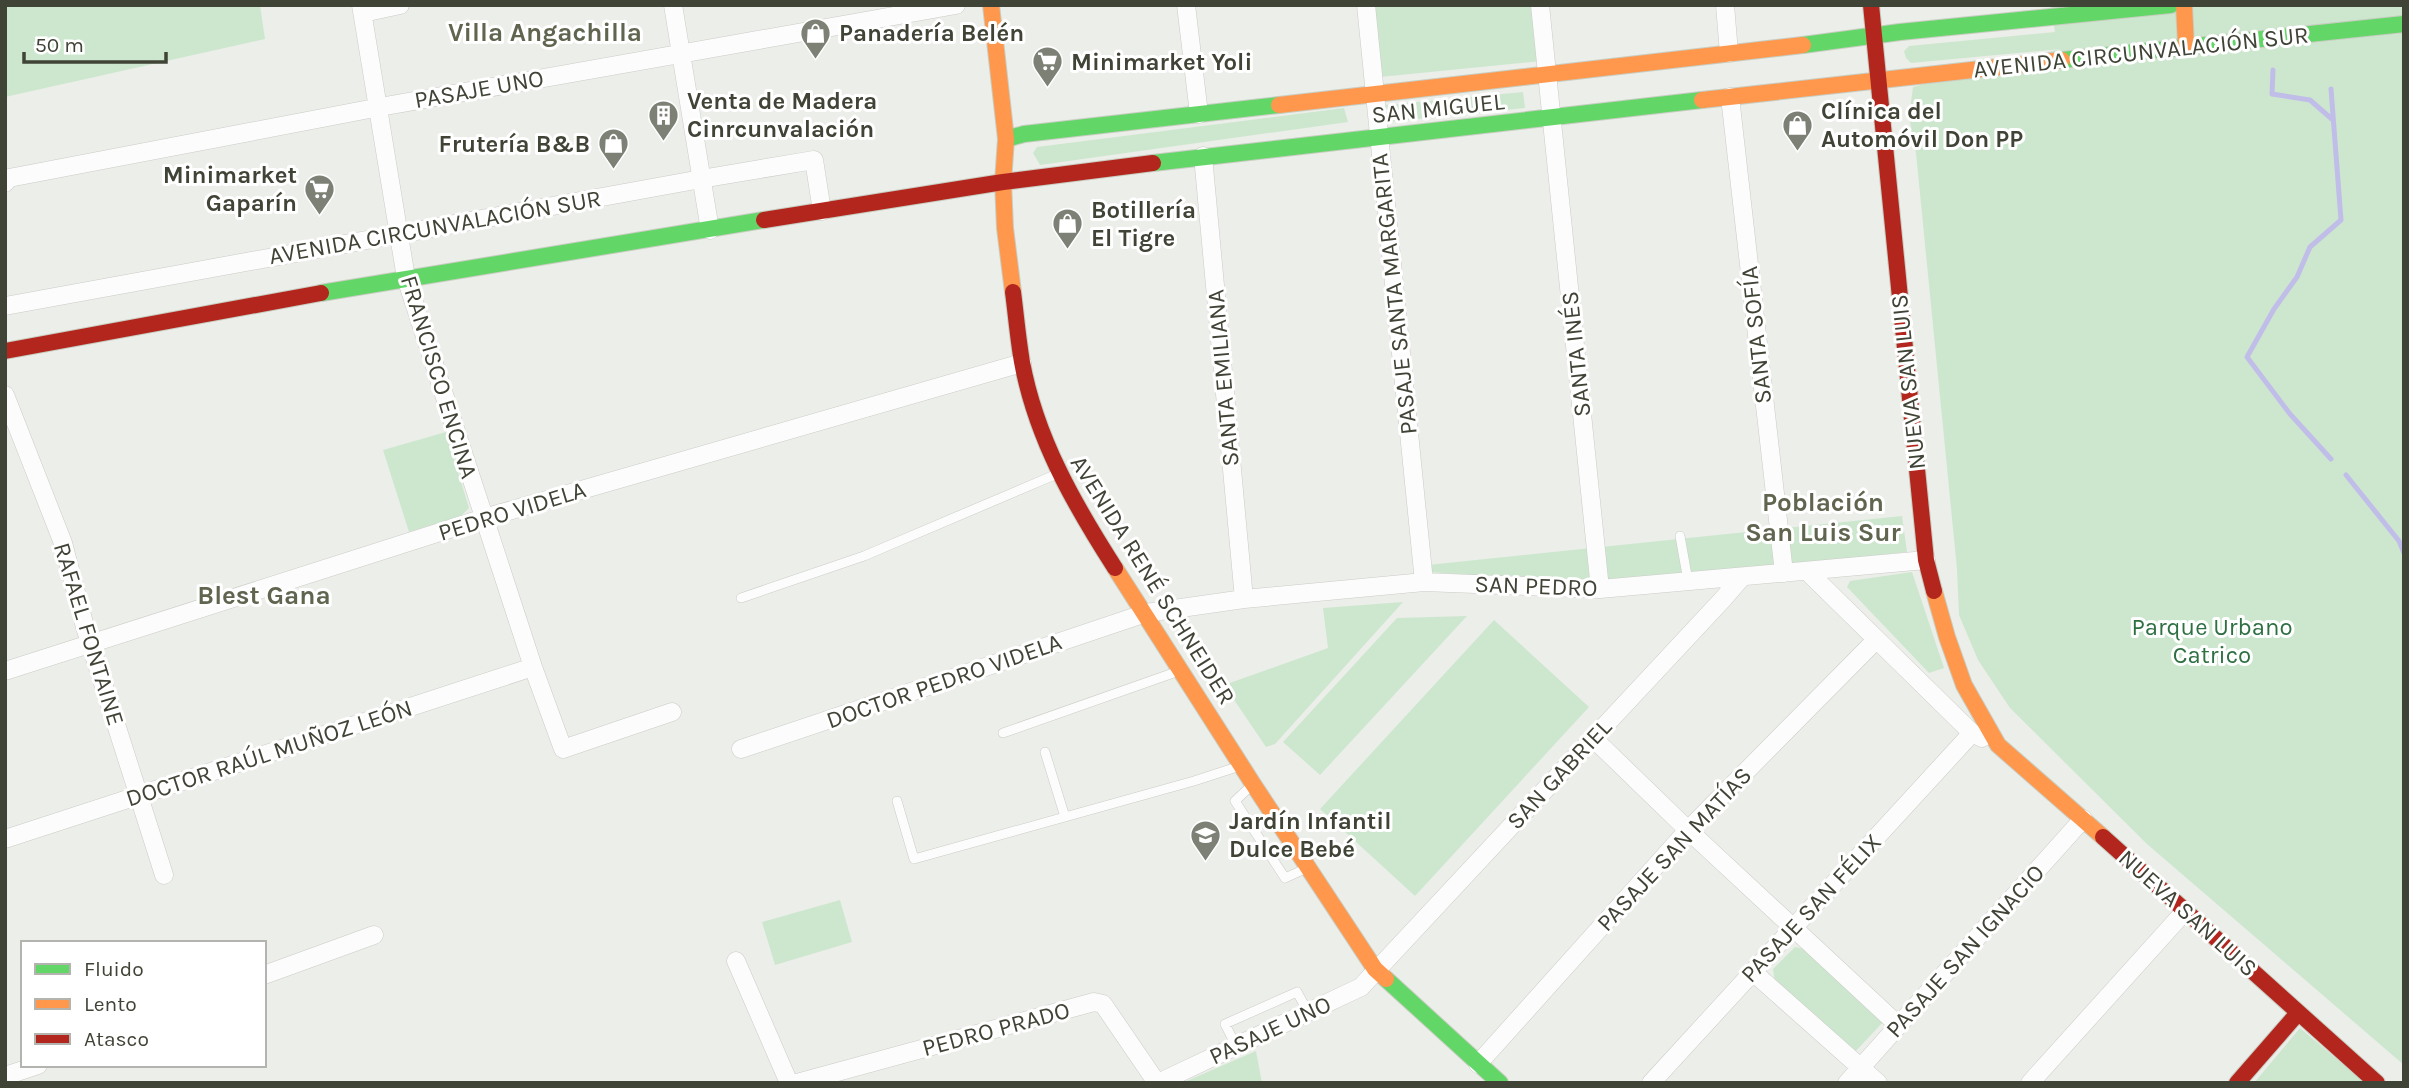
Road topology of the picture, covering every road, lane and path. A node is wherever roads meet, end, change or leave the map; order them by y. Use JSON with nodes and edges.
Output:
{"nodes":[{"id":1,"x":400,"y":5,"type":"edge"},
{"id":2,"x":673,"y":5,"type":"edge"},
{"id":3,"x":956,"y":5,"type":"edge"},
{"id":4,"x":991,"y":5,"type":"edge"},
{"id":5,"x":1186,"y":5,"type":"edge"},
{"id":6,"x":1366,"y":5,"type":"edge"},
{"id":7,"x":1540,"y":5,"type":"edge"},
{"id":8,"x":1724,"y":5,"type":"edge"},
{"id":9,"x":1871,"y":5,"type":"edge"},
{"id":10,"x":2171,"y":5,"type":"edge"},
{"id":11,"x":2184,"y":5,"type":"edge"},
{"id":12,"x":362,"y":9,"type":"edge"},
{"id":13,"x":2404,"y":24,"type":"edge"},
{"id":14,"x":1874,"y":37,"type":"junction"},
{"id":15,"x":2186,"y":45,"type":"junction"},
{"id":16,"x":1729,"y":53,"type":"junction"},
{"id":17,"x":680,"y":54,"type":"junction"},
{"id":18,"x":1547,"y":74,"type":"junction"},
{"id":19,"x":1878,"y":80,"type":"junction"},
{"id":20,"x":1374,"y":94,"type":"junction"},
{"id":21,"x":1730,"y":97,"type":"junction"},
{"id":22,"x":380,"y":107,"type":"junction"},
{"id":23,"x":1199,"y":114,"type":"junction"},
{"id":24,"x":1552,"y":118,"type":"junction"},
{"id":25,"x":1378,"y":138,"type":"junction"},
{"id":26,"x":1006,"y":139,"type":"junction"},
{"id":27,"x":1203,"y":156,"type":"junction"},
{"id":28,"x":701,"y":179,"type":"junction"},
{"id":29,"x":1003,"y":182,"type":"junction"},
{"id":30,"x":5,"y":183,"type":"edge"},
{"id":31,"x":822,"y":211,"type":"junction"},
{"id":32,"x":710,"y":230,"type":"junction"},
{"id":33,"x":399,"y":234,"type":"junction"},
{"id":34,"x":406,"y":278,"type":"junction"},
{"id":35,"x":6,"y":306,"type":"edge"},
{"id":36,"x":5,"y":351,"type":"edge"},
{"id":37,"x":1022,"y":363,"type":"junction"},
{"id":38,"x":5,"y":395,"type":"edge"},
{"id":39,"x":1059,"y":474,"type":"junction"},
{"id":40,"x":484,"y":519,"type":"junction"},
{"id":41,"x":1681,"y":536,"type":"dead end"},
{"id":42,"x":1926,"y":560,"type":"junction"},
{"id":43,"x":1807,"y":570,"type":"junction"},
{"id":44,"x":1784,"y":572,"type":"junction"},
{"id":45,"x":1742,"y":577,"type":"junction"},
{"id":46,"x":1688,"y":581,"type":"junction"},
{"id":47,"x":1424,"y":582,"type":"junction"},
{"id":48,"x":1600,"y":589,"type":"junction"},
{"id":49,"x":741,"y":598,"type":"dead end"},
{"id":50,"x":1244,"y":599,"type":"junction"},
{"id":51,"x":1146,"y":613,"type":"junction"},
{"id":52,"x":1875,"y":640,"type":"junction"},
{"id":53,"x":90,"y":642,"type":"junction"},
{"id":54,"x":533,"y":667,"type":"junction"},
{"id":55,"x":1182,"y":670,"type":"junction"},
{"id":56,"x":5,"y":671,"type":"edge"},
{"id":57,"x":672,"y":712,"type":"dead end"},
{"id":58,"x":1003,"y":733,"type":"dead end"},
{"id":59,"x":1972,"y":733,"type":"junction"},
{"id":60,"x":1593,"y":738,"type":"junction"},
{"id":61,"x":1998,"y":745,"type":"junction"},
{"id":62,"x":741,"y":749,"type":"dead end"},
{"id":63,"x":1045,"y":752,"type":"dead end"},
{"id":64,"x":1241,"y":766,"type":"junction"},
{"id":65,"x":1253,"y":784,"type":"junction"},
{"id":66,"x":138,"y":797,"type":"junction"},
{"id":67,"x":897,"y":801,"type":"dead end"},
{"id":68,"x":1065,"y":817,"type":"junction"},
{"id":69,"x":2083,"y":819,"type":"junction"},
{"id":70,"x":1688,"y":830,"type":"junction"},
{"id":71,"x":5,"y":839,"type":"edge"},
{"id":72,"x":1308,"y":868,"type":"junction"},
{"id":73,"x":164,"y":876,"type":"dead end"},
{"id":74,"x":2186,"y":910,"type":"junction"},
{"id":75,"x":1794,"y":927,"type":"junction"},
{"id":76,"x":374,"y":934,"type":"dead end"},
{"id":77,"x":736,"y":961,"type":"dead end"},
{"id":78,"x":1376,"y":969,"type":"junction"},
{"id":79,"x":1753,"y":972,"type":"junction"},
{"id":80,"x":266,"y":974,"type":"edge"},
{"id":81,"x":2298,"y":1013,"type":"junction"},
{"id":82,"x":1898,"y":1026,"type":"junction"},
{"id":83,"x":1478,"y":1064,"type":"junction"},
{"id":84,"x":32,"y":1067,"type":"edge"},
{"id":85,"x":1860,"y":1068,"type":"junction"},
{"id":86,"x":5,"y":1076,"type":"edge"},
{"id":87,"x":789,"y":1083,"type":"edge"},
{"id":88,"x":797,"y":1083,"type":"edge"},
{"id":89,"x":1158,"y":1083,"type":"edge"},
{"id":90,"x":1500,"y":1083,"type":"edge"},
{"id":91,"x":1651,"y":1083,"type":"edge"},
{"id":92,"x":1847,"y":1083,"type":"edge"},
{"id":93,"x":1878,"y":1083,"type":"edge"},
{"id":94,"x":2030,"y":1083,"type":"edge"},
{"id":95,"x":2237,"y":1083,"type":"edge"},
{"id":96,"x":2377,"y":1083,"type":"edge"}],
"edges":[{"from":1,"to":12,"type":"street"},
{"from":2,"to":17,"type":"street"},
{"from":3,"to":17,"type":"street","name":"PASAJE UNO"},
{"from":4,"to":26,"type":"main road","name":"AVENIDA RENÉ SCHNEIDER"},
{"from":5,"to":23,"type":"street"},
{"from":6,"to":20,"type":"street","name":"PASAJE SANTA MARGARITA"},
{"from":7,"to":18,"type":"street","name":"SANTA INÉS"},
{"from":8,"to":16,"type":"street"},
{"from":9,"to":14,"type":"main road","name":"NUEVA SAN LUIS"},
{"from":10,"to":14,"type":"main road","name":"AVENIDA CIRCUNVALACIÓN SUR"},
{"from":11,"to":15,"type":"main road"},
{"from":12,"to":22,"type":"street","name":"FRANCISCO ENCINA"},
{"from":13,"to":15,"type":"main road","name":"AVENIDA CIRCUNVALACIÓN SUR"},
{"from":14,"to":16,"type":"main road","name":"SAN MIGUEL"},
{"from":14,"to":19,"type":"main road","name":"NUEVA SAN LUIS"},
{"from":15,"to":19,"type":"main road","name":"AVENIDA CIRCUNVALACIÓN SUR"},
{"from":16,"to":18,"type":"main road","name":"SAN MIGUEL"},
{"from":17,"to":22,"type":"street","name":"PASAJE UNO"},
{"from":17,"to":28,"type":"street"},
{"from":18,"to":20,"type":"main road","name":"SAN MIGUEL"},
{"from":18,"to":24,"type":"street","name":"SANTA INÉS"},
{"from":19,"to":21,"type":"main road","name":"SAN MIGUEL"},
{"from":19,"to":42,"type":"main road","name":"NUEVA SAN LUIS"},
{"from":20,"to":23,"type":"main road","name":"SAN MIGUEL"},
{"from":20,"to":25,"type":"street","name":"PASAJE SANTA MARGARITA"},
{"from":21,"to":24,"type":"main road","name":"SAN MIGUEL"},
{"from":21,"to":44,"type":"street","name":"SANTA SOFÍA"},
{"from":22,"to":30,"type":"street","name":"PASAJE UNO"},
{"from":22,"to":33,"type":"street","name":"FRANCISCO ENCINA"},
{"from":23,"to":26,"type":"main road","name":"SAN MIGUEL"},
{"from":24,"to":25,"type":"main road","name":"SAN MIGUEL"},
{"from":24,"to":48,"type":"street","name":"SANTA INÉS"},
{"from":25,"to":27,"type":"main road","name":"SAN MIGUEL"},
{"from":25,"to":47,"type":"street","name":"PASAJE SANTA MARGARITA"},
{"from":26,"to":29,"type":"main road","name":"AVENIDA RENÉ SCHNEIDER"},
{"from":27,"to":29,"type":"main road","name":"SAN MIGUEL"},
{"from":27,"to":50,"type":"street","name":"SANTA EMILIANA"},
{"from":28,"to":31,"type":"street","name":"AVENIDA CIRCUNVALACIÓN SUR"},
{"from":28,"to":32,"type":"street"},
{"from":28,"to":33,"type":"street","name":"AVENIDA CIRCUNVALACIÓN SUR"},
{"from":29,"to":31,"type":"main road","name":"AVENIDA CIRCUNVALACIÓN SUR"},
{"from":29,"to":37,"type":"main road","name":"AVENIDA RENÉ SCHNEIDER"},
{"from":31,"to":32,"type":"main road","name":"AVENIDA CIRCUNVALACIÓN SUR"},
{"from":32,"to":34,"type":"main road","name":"AVENIDA CIRCUNVALACIÓN SUR"},
{"from":33,"to":34,"type":"street","name":"FRANCISCO ENCINA"},
{"from":33,"to":35,"type":"street","name":"AVENIDA CIRCUNVALACIÓN SUR"},
{"from":34,"to":36,"type":"main road","name":"AVENIDA CIRCUNVALACIÓN SUR"},
{"from":34,"to":40,"type":"street","name":"FRANCISCO ENCINA"},
{"from":37,"to":39,"type":"main road","name":"AVENIDA RENÉ SCHNEIDER"},
{"from":37,"to":40,"type":"street","name":"PEDRO VIDELA"},
{"from":38,"to":53,"type":"street","name":"RAFAEL FONTAINE"},
{"from":39,"to":49,"type":"lane"},
{"from":39,"to":51,"type":"main road","name":"AVENIDA RENÉ SCHNEIDER"},
{"from":40,"to":53,"type":"street","name":"PEDRO VIDELA"},
{"from":40,"to":54,"type":"street","name":"FRANCISCO ENCINA"},
{"from":41,"to":46,"type":"lane"},
{"from":42,"to":43,"type":"street","name":"SAN PEDRO"},
{"from":42,"to":61,"type":"main road","name":"NUEVA SAN LUIS"},
{"from":43,"to":44,"type":"street","name":"SAN PEDRO"},
{"from":43,"to":52,"type":"street","name":"NUEVA SAN LUIS"},
{"from":44,"to":45,"type":"street","name":"SAN PEDRO"},
{"from":45,"to":46,"type":"street","name":"SAN PEDRO"},
{"from":45,"to":60,"type":"street","name":"SAN GABRIEL"},
{"from":46,"to":48,"type":"street","name":"SAN PEDRO"},
{"from":47,"to":48,"type":"street","name":"SAN PEDRO"},
{"from":47,"to":50,"type":"street","name":"SAN PEDRO"},
{"from":50,"to":51,"type":"street","name":"SAN PEDRO"},
{"from":51,"to":55,"type":"main road","name":"AVENIDA RENÉ SCHNEIDER"},
{"from":51,"to":62,"type":"street","name":"DOCTOR PEDRO VIDELA"},
{"from":52,"to":59,"type":"street","name":"NUEVA SAN LUIS"},
{"from":52,"to":70,"type":"street","name":"PASAJE SAN MATÍAS"},
{"from":53,"to":56,"type":"street","name":"PEDRO VIDELA"},
{"from":53,"to":66,"type":"street","name":"RAFAEL FONTAINE"},
{"from":54,"to":57,"type":"street","name":"FRANCISCO ENCINA"},
{"from":54,"to":66,"type":"street","name":"DOCTOR RAÚL MUÑOZ LEÓN"},
{"from":55,"to":58,"type":"lane"},
{"from":55,"to":64,"type":"main road","name":"AVENIDA RENÉ SCHNEIDER"},
{"from":59,"to":61,"type":"street","name":"NUEVA SAN LUIS"},
{"from":59,"to":75,"type":"street","name":"PASAJE SAN FÉLIX"},
{"from":60,"to":70,"type":"street"},
{"from":60,"to":78,"type":"street","name":"SAN GABRIEL"},
{"from":61,"to":69,"type":"main road","name":"NUEVA SAN LUIS"},
{"from":63,"to":68,"type":"lane"},
{"from":64,"to":65,"type":"main road","name":"AVENIDA RENÉ SCHNEIDER"},
{"from":64,"to":68,"type":"lane"},
{"from":65,"to":72,"type":"main road","name":"AVENIDA RENÉ SCHNEIDER"},
{"from":65,"to":72,"type":"lane"},
{"from":66,"to":71,"type":"street","name":"DOCTOR RAÚL MUÑOZ LEÓN"},
{"from":66,"to":73,"type":"street","name":"RAFAEL FONTAINE"},
{"from":67,"to":68,"type":"lane"},
{"from":69,"to":74,"type":"main road","name":"NUEVA SAN LUIS"},
{"from":69,"to":82,"type":"street","name":"PASAJE SAN IGNACIO"},
{"from":70,"to":75,"type":"street"},
{"from":70,"to":83,"type":"street","name":"PASAJE SAN MATÍAS"},
{"from":72,"to":78,"type":"main road","name":"AVENIDA RENÉ SCHNEIDER"},
{"from":74,"to":81,"type":"main road","name":"NUEVA SAN LUIS"},
{"from":74,"to":94,"type":"street"},
{"from":75,"to":79,"type":"street","name":"PASAJE SAN FÉLIX"},
{"from":75,"to":82,"type":"street"},
{"from":76,"to":80,"type":"street"},
{"from":77,"to":87,"type":"street"},
{"from":78,"to":83,"type":"main road","name":"AVENIDA RENÉ SCHNEIDER"},
{"from":78,"to":89,"type":"street","name":"PASAJE UNO"},
{"from":79,"to":85,"type":"street"},
{"from":79,"to":91,"type":"street","name":"PASAJE SAN FÉLIX"},
{"from":81,"to":95,"type":"main road"},
{"from":81,"to":96,"type":"main road","name":"NUEVA SAN LUIS"},
{"from":82,"to":85,"type":"street","name":"PASAJE SAN IGNACIO"},
{"from":83,"to":90,"type":"main road","name":"AVENIDA RENÉ SCHNEIDER"},
{"from":84,"to":86,"type":"street"},
{"from":85,"to":92,"type":"street","name":"PASAJE SAN IGNACIO"},
{"from":85,"to":93,"type":"street"},
{"from":88,"to":89,"type":"street","name":"PEDRO PRADO"}]}
